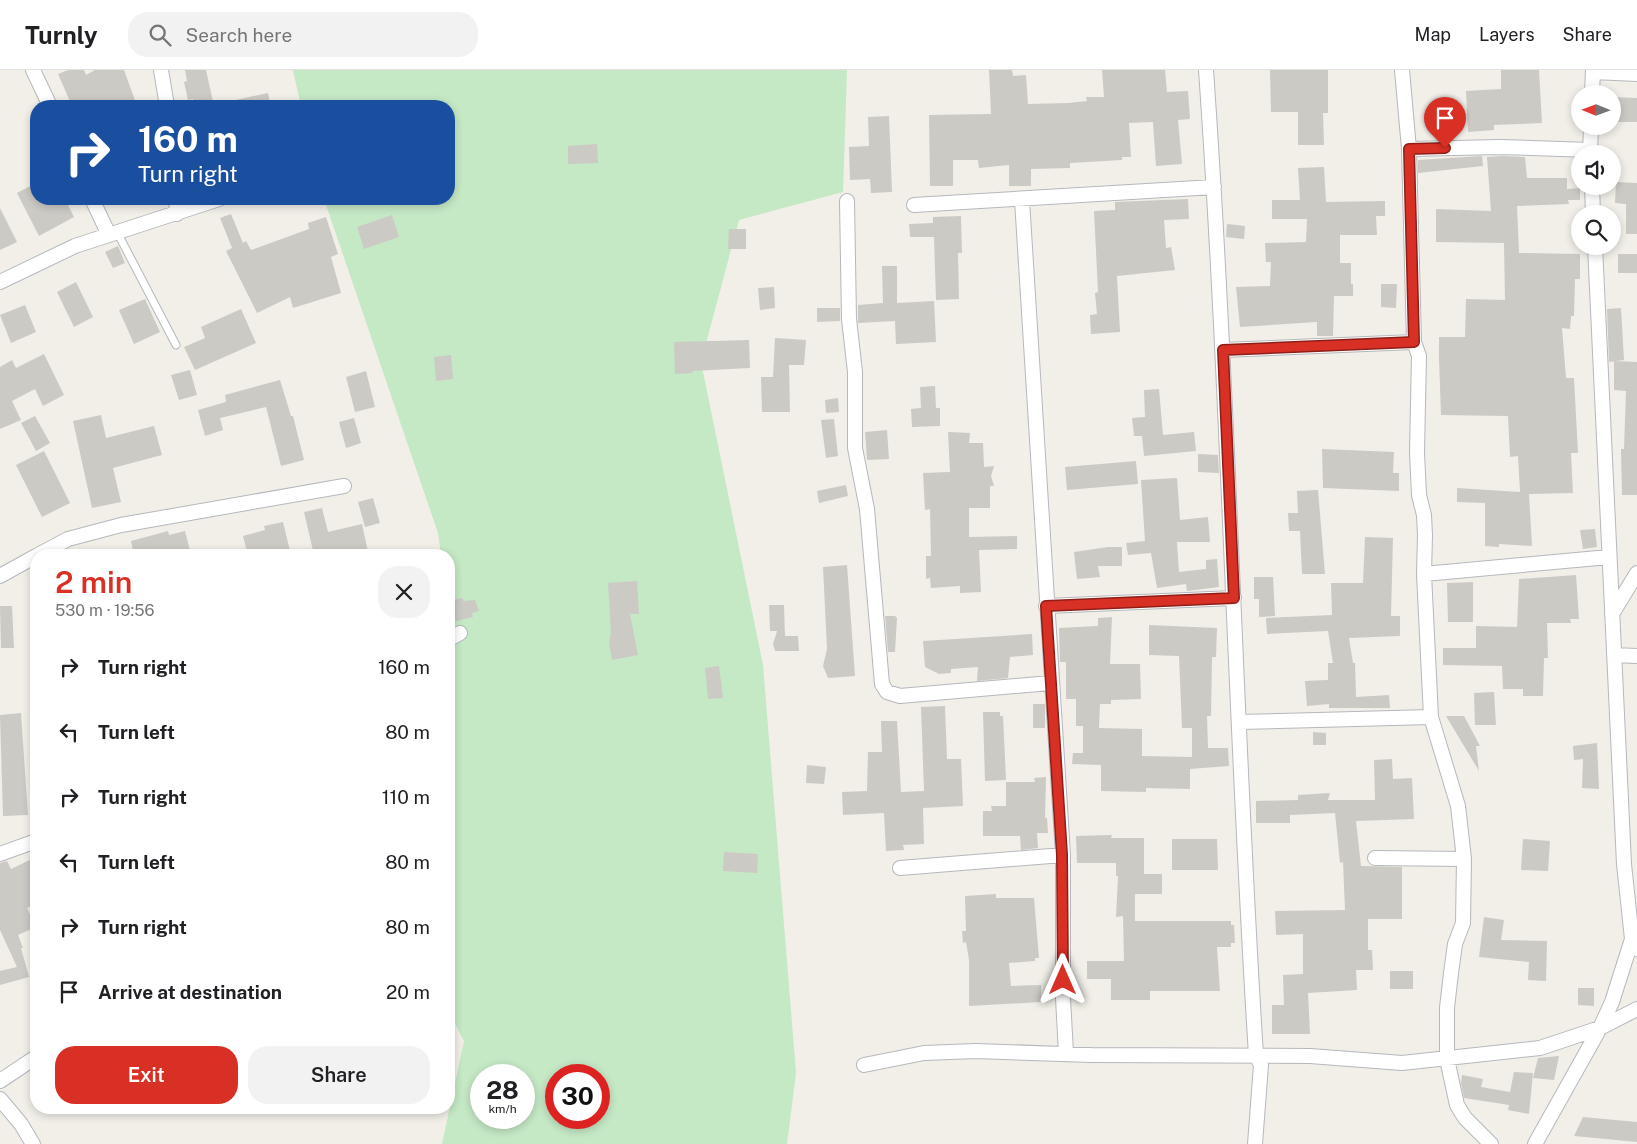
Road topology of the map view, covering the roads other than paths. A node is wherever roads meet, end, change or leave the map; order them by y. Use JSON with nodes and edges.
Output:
{"nodes":[{"id":1,"x":33,"y":70,"type":"edge"},
{"id":2,"x":161,"y":70,"type":"edge"},
{"id":3,"x":1206,"y":70,"type":"edge"},
{"id":4,"x":1402,"y":70,"type":"edge"},
{"id":5,"x":1593,"y":71,"type":"edge"},
{"id":6,"x":1637,"y":74,"type":"edge"},
{"id":7,"x":1592,"y":85,"type":"edge"},
{"id":8,"x":47,"y":100,"type":"edge"},
{"id":9,"x":166,"y":100,"type":"edge"},
{"id":10,"x":1409,"y":149,"type":"junction"},
{"id":11,"x":1571,"y":151,"type":"edge"},
{"id":12,"x":1214,"y":188,"type":"junction"},
{"id":13,"x":1022,"y":200,"type":"junction"},
{"id":14,"x":846,"y":201,"type":"dead end"},
{"id":15,"x":96,"y":205,"type":"edge"},
{"id":16,"x":176,"y":205,"type":"edge"},
{"id":17,"x":202,"y":205,"type":"edge"},
{"id":18,"x":914,"y":205,"type":"dead end"},
{"id":19,"x":177,"y":214,"type":"junction"},
{"id":20,"x":113,"y":233,"type":"junction"},
{"id":21,"x":1595,"y":255,"type":"edge"},
{"id":22,"x":0,"y":282,"type":"edge"},
{"id":23,"x":1414,"y":342,"type":"junction"},
{"id":24,"x":176,"y":345,"type":"dead end"},
{"id":25,"x":1223,"y":350,"type":"junction"},
{"id":26,"x":344,"y":486,"type":"dead end"},
{"id":27,"x":49,"y":549,"type":"edge"},
{"id":28,"x":1609,"y":557,"type":"junction"},
{"id":29,"x":30,"y":559,"type":"edge"},
{"id":30,"x":1637,"y":573,"type":"edge"},
{"id":31,"x":1424,"y":574,"type":"junction"},
{"id":32,"x":0,"y":576,"type":"edge"},
{"id":33,"x":1234,"y":598,"type":"junction"},
{"id":34,"x":1046,"y":606,"type":"junction"},
{"id":35,"x":1612,"y":614,"type":"junction"},
{"id":36,"x":1614,"y":655,"type":"junction"},
{"id":37,"x":1637,"y":656,"type":"edge"},
{"id":38,"x":1050,"y":683,"type":"junction"},
{"id":39,"x":1431,"y":717,"type":"junction"},
{"id":40,"x":1239,"y":722,"type":"junction"},
{"id":41,"x":30,"y":843,"type":"edge"},
{"id":42,"x":0,"y":854,"type":"edge"},
{"id":43,"x":1062,"y":855,"type":"junction"},
{"id":44,"x":1376,"y":858,"type":"dead end"},
{"id":45,"x":1464,"y":859,"type":"junction"},
{"id":46,"x":900,"y":868,"type":"dead end"},
{"id":47,"x":1635,"y":944,"type":"edge"},
{"id":48,"x":1637,"y":1009,"type":"edge"},
{"id":49,"x":1600,"y":1028,"type":"junction"},
{"id":50,"x":1066,"y":1053,"type":"junction"},
{"id":51,"x":1256,"y":1055,"type":"junction"},
{"id":52,"x":1447,"y":1059,"type":"junction"},
{"id":53,"x":30,"y":1061,"type":"edge"},
{"id":54,"x":864,"y":1065,"type":"dead end"},
{"id":55,"x":0,"y":1081,"type":"edge"},
{"id":56,"x":0,"y":1099,"type":"edge"},
{"id":57,"x":33,"y":1144,"type":"edge"},
{"id":58,"x":1255,"y":1144,"type":"edge"},
{"id":59,"x":1491,"y":1144,"type":"edge"},
{"id":60,"x":1535,"y":1144,"type":"edge"}],
"edges":[{"from":1,"to":8,"type":"street"},
{"from":2,"to":9,"type":"street"},
{"from":3,"to":12,"type":"street"},
{"from":4,"to":10,"type":"street"},
{"from":5,"to":6,"type":"street"},
{"from":5,"to":7,"type":"street"},
{"from":10,"to":11,"type":"street"},
{"from":10,"to":23,"type":"street"},
{"from":12,"to":13,"type":"street"},
{"from":12,"to":25,"type":"street"},
{"from":13,"to":18,"type":"street"},
{"from":13,"to":34,"type":"street"},
{"from":14,"to":38,"type":"street"},
{"from":15,"to":20,"type":"street"},
{"from":16,"to":19,"type":"street"},
{"from":17,"to":19,"type":"street"},
{"from":19,"to":20,"type":"street"},
{"from":20,"to":22,"type":"street"},
{"from":20,"to":24,"type":"lane"},
{"from":21,"to":28,"type":"street"},
{"from":23,"to":25,"type":"street"},
{"from":23,"to":31,"type":"street"},
{"from":25,"to":33,"type":"street"},
{"from":26,"to":27,"type":"street"},
{"from":28,"to":31,"type":"street"},
{"from":28,"to":35,"type":"street"},
{"from":29,"to":32,"type":"street"},
{"from":30,"to":35,"type":"street"},
{"from":31,"to":39,"type":"street"},
{"from":33,"to":34,"type":"street"},
{"from":33,"to":40,"type":"street"},
{"from":34,"to":38,"type":"street"},
{"from":35,"to":36,"type":"street"},
{"from":36,"to":37,"type":"street"},
{"from":36,"to":47,"type":"street"},
{"from":38,"to":43,"type":"street"},
{"from":39,"to":40,"type":"street"},
{"from":39,"to":45,"type":"street"},
{"from":40,"to":51,"type":"street"},
{"from":41,"to":42,"type":"street"},
{"from":43,"to":46,"type":"street"},
{"from":43,"to":50,"type":"street"},
{"from":44,"to":45,"type":"street"},
{"from":45,"to":52,"type":"street"},
{"from":47,"to":49,"type":"street"},
{"from":48,"to":49,"type":"street"},
{"from":49,"to":52,"type":"street"},
{"from":49,"to":60,"type":"street"},
{"from":50,"to":51,"type":"street"},
{"from":50,"to":54,"type":"street"},
{"from":51,"to":52,"type":"street"},
{"from":51,"to":58,"type":"street"},
{"from":52,"to":59,"type":"street"},
{"from":53,"to":55,"type":"street"},
{"from":56,"to":57,"type":"street"}]}
